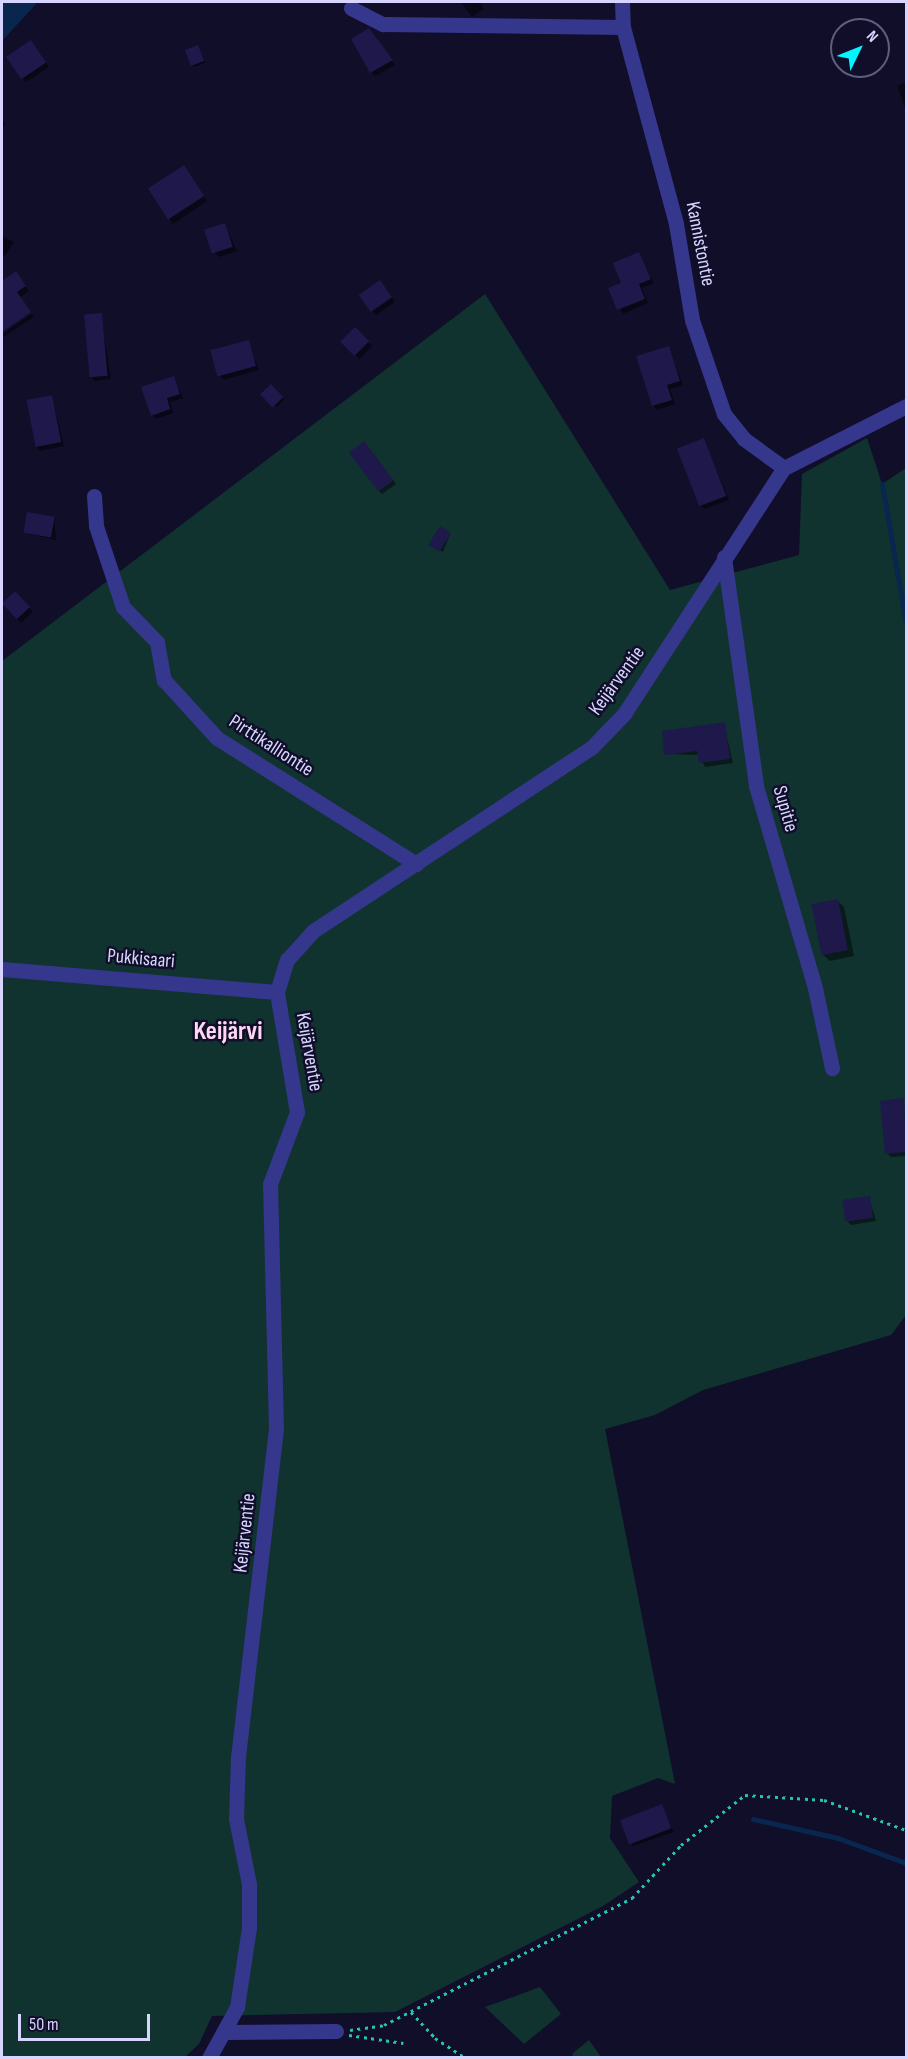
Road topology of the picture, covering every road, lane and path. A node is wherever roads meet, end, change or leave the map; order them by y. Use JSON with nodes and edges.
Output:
{"nodes":[{"id":1,"x":621,"y":2,"type":"edge"},
{"id":2,"x":351,"y":8,"type":"dead end"},
{"id":3,"x":623,"y":27,"type":"junction"},
{"id":4,"x":906,"y":406,"type":"edge"},
{"id":5,"x":784,"y":468,"type":"junction"},
{"id":6,"x":94,"y":496,"type":"dead end"},
{"id":7,"x":724,"y":557,"type":"junction"},
{"id":8,"x":416,"y":864,"type":"junction"},
{"id":9,"x":2,"y":969,"type":"edge"},
{"id":10,"x":277,"y":992,"type":"junction"},
{"id":11,"x":832,"y":1068,"type":"dead end"},
{"id":12,"x":906,"y":1830,"type":"edge"},
{"id":13,"x":410,"y":2011,"type":"junction"},
{"id":14,"x":336,"y":2031,"type":"junction"},
{"id":15,"x":226,"y":2032,"type":"junction"},
{"id":16,"x":403,"y":2043,"type":"dead end"},
{"id":17,"x":209,"y":2058,"type":"edge"},
{"id":18,"x":466,"y":2058,"type":"edge"}],
"edges":[{"from":1,"to":3,"type":"street","name":"Kannistontie"},
{"from":2,"to":3,"type":"street"},
{"from":3,"to":5,"type":"street","name":"Kannistontie"},
{"from":4,"to":5,"type":"street","name":"Keijärventie"},
{"from":5,"to":7,"type":"street","name":"Keijärventie"},
{"from":6,"to":8,"type":"street","name":"Pirttikalliontie"},
{"from":7,"to":8,"type":"street","name":"Keijärventie"},
{"from":7,"to":11,"type":"street","name":"Supitie"},
{"from":8,"to":10,"type":"street","name":"Keijärventie"},
{"from":9,"to":10,"type":"street","name":"Pukkisaari"},
{"from":10,"to":15,"type":"street","name":"Keijärventie"},
{"from":12,"to":13,"type":"path"},
{"from":13,"to":14,"type":"path"},
{"from":13,"to":18,"type":"path"},
{"from":14,"to":15,"type":"street"},
{"from":14,"to":16,"type":"path"},
{"from":15,"to":17,"type":"street","name":"Keijärventie"}]}
